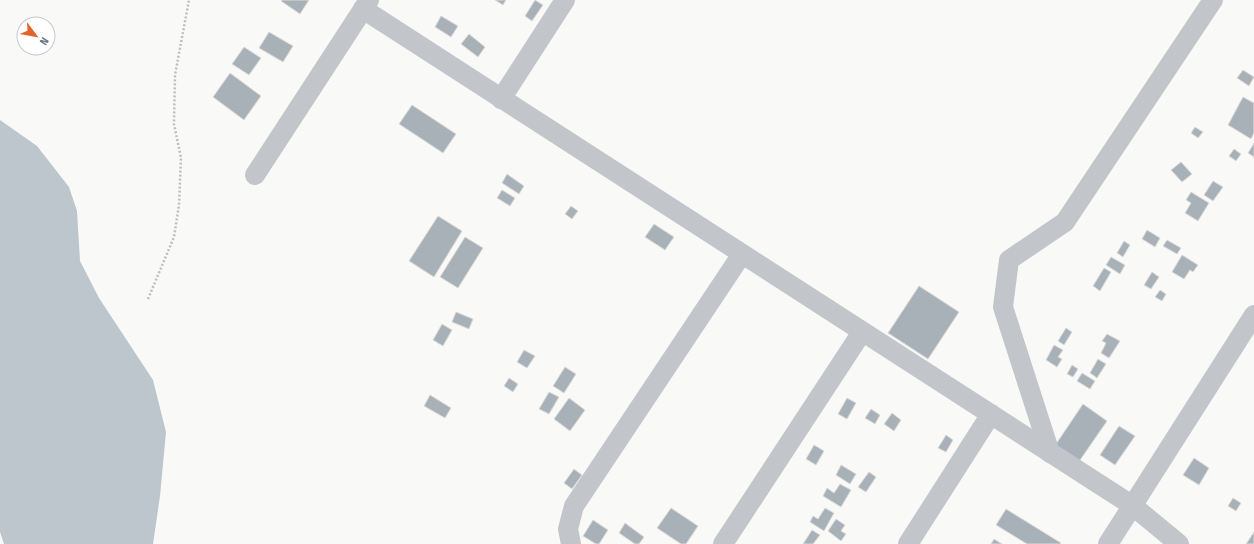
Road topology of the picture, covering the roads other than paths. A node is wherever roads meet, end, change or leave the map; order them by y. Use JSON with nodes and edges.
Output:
{"nodes":[{"id":1,"x":565,"y":0,"type":"edge"},
{"id":2,"x":1213,"y":0,"type":"edge"},
{"id":3,"x":366,"y":5,"type":"edge"},
{"id":4,"x":501,"y":99,"type":"junction"},
{"id":5,"x":255,"y":175,"type":"dead end"},
{"id":6,"x":742,"y":254,"type":"junction"},
{"id":7,"x":1254,"y":315,"type":"edge"},
{"id":8,"x":862,"y":332,"type":"junction"},
{"id":9,"x":991,"y":414,"type":"junction"},
{"id":10,"x":1050,"y":453,"type":"junction"},
{"id":11,"x":1133,"y":506,"type":"junction"},
{"id":12,"x":571,"y":544,"type":"edge"},
{"id":13,"x":723,"y":544,"type":"edge"},
{"id":14,"x":908,"y":544,"type":"edge"},
{"id":15,"x":1108,"y":544,"type":"edge"},
{"id":16,"x":1179,"y":544,"type":"edge"}],
"edges":[{"from":1,"to":4,"type":"street"},
{"from":2,"to":10,"type":"street"},
{"from":3,"to":4,"type":"street"},
{"from":3,"to":5,"type":"street"},
{"from":4,"to":6,"type":"street"},
{"from":6,"to":8,"type":"street"},
{"from":6,"to":12,"type":"street"},
{"from":7,"to":11,"type":"street"},
{"from":8,"to":9,"type":"street"},
{"from":8,"to":13,"type":"street"},
{"from":9,"to":10,"type":"street"},
{"from":9,"to":14,"type":"street"},
{"from":10,"to":11,"type":"street"},
{"from":11,"to":15,"type":"street"},
{"from":11,"to":16,"type":"street"}]}
